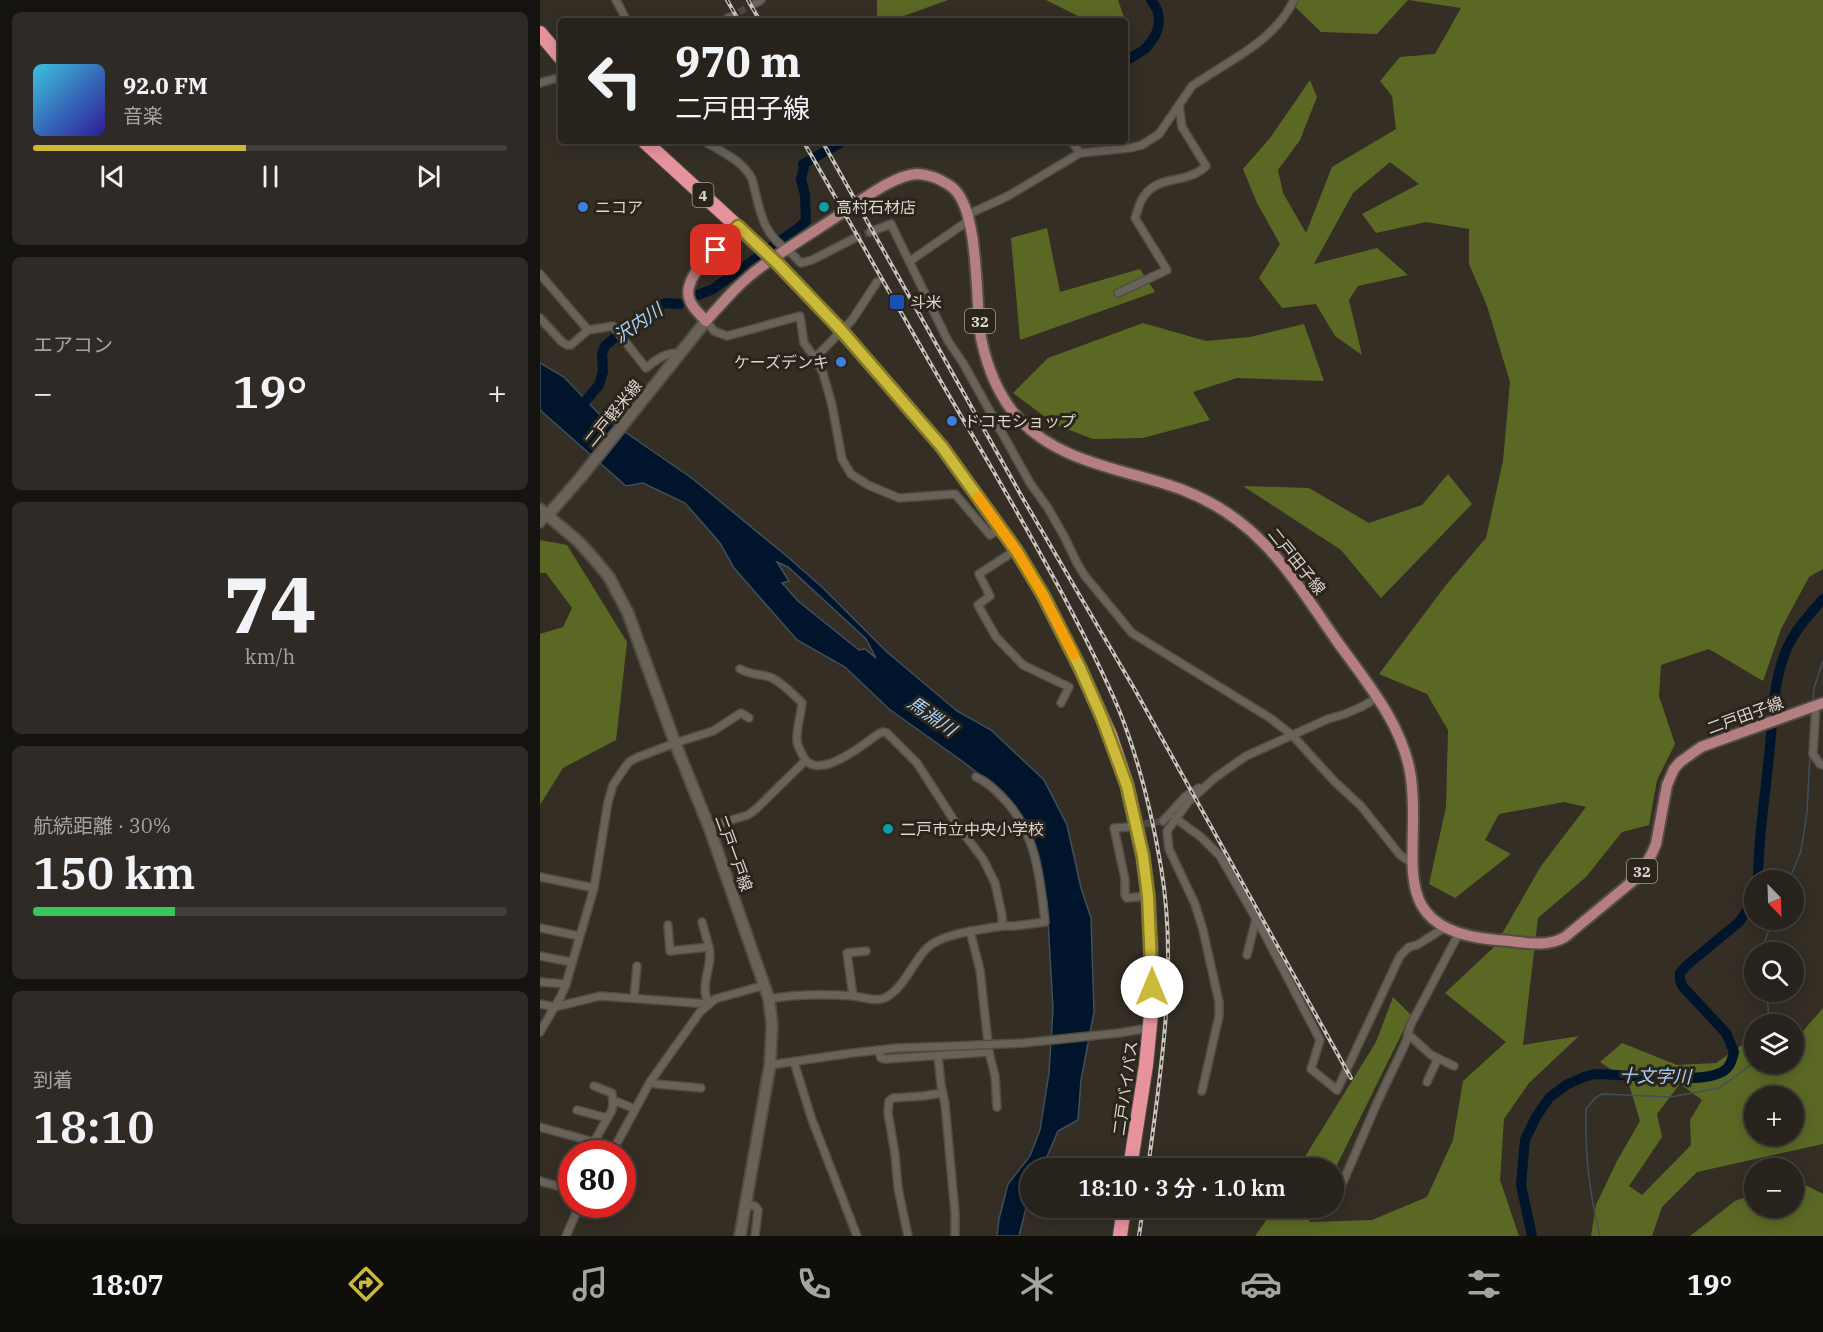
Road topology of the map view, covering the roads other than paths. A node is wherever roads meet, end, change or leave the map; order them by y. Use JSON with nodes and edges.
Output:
{"nodes":[{"id":1,"x":616,"y":0,"type":"edge"},
{"id":2,"x":1294,"y":0,"type":"edge"},
{"id":3,"x":625,"y":18,"type":"edge"},
{"id":4,"x":540,"y":33,"type":"edge"},
{"id":5,"x":558,"y":54,"type":"edge"},
{"id":6,"x":558,"y":78,"type":"edge"},
{"id":7,"x":540,"y":82,"type":"edge"},
{"id":8,"x":1179,"y":105,"type":"junction"},
{"id":9,"x":647,"y":144,"type":"edge"},
{"id":10,"x":709,"y":144,"type":"edge"},
{"id":11,"x":1073,"y":144,"type":"edge"},
{"id":12,"x":1080,"y":153,"type":"junction"},
{"id":13,"x":968,"y":218,"type":"junction"},
{"id":14,"x":738,"y":226,"type":"junction"},
{"id":15,"x":870,"y":232,"type":"tunnel mouth"},
{"id":16,"x":855,"y":238,"type":"tunnel mouth"},
{"id":17,"x":785,"y":250,"type":"junction"},
{"id":18,"x":910,"y":261,"type":"junction"},
{"id":19,"x":540,"y":274,"type":"edge"},
{"id":20,"x":877,"y":282,"type":"dead end"},
{"id":21,"x":1118,"y":294,"type":"dead end"},
{"id":22,"x":540,"y":318,"type":"edge"},
{"id":23,"x":706,"y":321,"type":"junction"},
{"id":24,"x":588,"y":330,"type":"junction"},
{"id":25,"x":841,"y":330,"type":"junction"},
{"id":26,"x":681,"y":352,"type":"junction"},
{"id":27,"x":815,"y":358,"type":"junction"},
{"id":28,"x":1018,"y":418,"type":"junction"},
{"id":29,"x":999,"y":429,"type":"junction"},
{"id":30,"x":544,"y":512,"type":"edge"},
{"id":31,"x":540,"y":524,"type":"edge"},
{"id":32,"x":1000,"y":529,"type":"junction"},
{"id":33,"x":1016,"y":550,"type":"junction"},
{"id":34,"x":740,"y":669,"type":"dead end"},
{"id":35,"x":1377,"y":698,"type":"junction"},
{"id":36,"x":1060,"y":703,"type":"dead end"},
{"id":37,"x":1819,"y":706,"type":"edge"},
{"id":38,"x":749,"y":718,"type":"dead end"},
{"id":39,"x":1292,"y":735,"type":"junction"},
{"id":40,"x":675,"y":743,"type":"junction"},
{"id":41,"x":805,"y":761,"type":"junction"},
{"id":42,"x":1823,"y":765,"type":"edge"},
{"id":43,"x":976,"y":777,"type":"dead end"},
{"id":44,"x":1209,"y":783,"type":"junction"},
{"id":45,"x":1175,"y":818,"type":"junction"},
{"id":46,"x":1163,"y":820,"type":"tunnel mouth"},
{"id":47,"x":709,"y":827,"type":"junction"},
{"id":48,"x":1128,"y":827,"type":"dead end"},
{"id":49,"x":1412,"y":863,"type":"junction"},
{"id":50,"x":540,"y":877,"type":"edge"},
{"id":51,"x":594,"y":888,"type":"junction"},
{"id":52,"x":1148,"y":896,"type":"junction"},
{"id":53,"x":1256,"y":920,"type":"junction"},
{"id":54,"x":702,"y":922,"type":"dead end"},
{"id":55,"x":668,"y":925,"type":"dead end"},
{"id":56,"x":1002,"y":926,"type":"junction"},
{"id":57,"x":540,"y":928,"type":"edge"},
{"id":58,"x":1444,"y":928,"type":"junction"},
{"id":59,"x":970,"y":931,"type":"junction"},
{"id":60,"x":1458,"y":933,"type":"junction"},
{"id":61,"x":579,"y":936,"type":"junction"},
{"id":62,"x":709,"y":947,"type":"junction"},
{"id":63,"x":866,"y":951,"type":"dead end"},
{"id":64,"x":1247,"y":955,"type":"dead end"},
{"id":65,"x":540,"y":956,"type":"edge"},
{"id":66,"x":571,"y":962,"type":"junction"},
{"id":67,"x":637,"y":966,"type":"dead end"},
{"id":68,"x":540,"y":982,"type":"edge"},
{"id":69,"x":566,"y":984,"type":"junction"},
{"id":70,"x":765,"y":985,"type":"junction"},
{"id":71,"x":853,"y":996,"type":"junction"},
{"id":72,"x":634,"y":998,"type":"junction"},
{"id":73,"x":769,"y":999,"type":"junction"},
{"id":74,"x":540,"y":1004,"type":"edge"},
{"id":75,"x":709,"y":1004,"type":"junction"},
{"id":76,"x":555,"y":1006,"type":"junction"},
{"id":77,"x":1149,"y":1028,"type":"junction"},
{"id":78,"x":540,"y":1032,"type":"edge"},
{"id":79,"x":1408,"y":1034,"type":"junction"},
{"id":80,"x":878,"y":1050,"type":"junction"},
{"id":81,"x":989,"y":1052,"type":"junction"},
{"id":82,"x":938,"y":1056,"type":"junction"},
{"id":83,"x":1438,"y":1058,"type":"junction"},
{"id":84,"x":794,"y":1062,"type":"junction"},
{"id":85,"x":770,"y":1065,"type":"junction"},
{"id":86,"x":1454,"y":1066,"type":"dead end"},
{"id":87,"x":650,"y":1082,"type":"junction"},
{"id":88,"x":1427,"y":1082,"type":"dead end"},
{"id":89,"x":594,"y":1086,"type":"dead end"},
{"id":90,"x":701,"y":1088,"type":"dead end"},
{"id":91,"x":1202,"y":1091,"type":"dead end"},
{"id":92,"x":942,"y":1092,"type":"junction"},
{"id":93,"x":613,"y":1103,"type":"junction"},
{"id":94,"x":997,"y":1107,"type":"dead end"},
{"id":95,"x":635,"y":1109,"type":"junction"},
{"id":96,"x":577,"y":1110,"type":"dead end"},
{"id":97,"x":607,"y":1118,"type":"junction"},
{"id":98,"x":540,"y":1127,"type":"edge"},
{"id":99,"x":618,"y":1140,"type":"edge"},
{"id":100,"x":1132,"y":1158,"type":"edge"},
{"id":101,"x":1344,"y":1180,"type":"edge"},
{"id":102,"x":540,"y":1181,"type":"edge"},
{"id":103,"x":558,"y":1186,"type":"edge"},
{"id":104,"x":746,"y":1204,"type":"junction"},
{"id":105,"x":574,"y":1218,"type":"edge"},
{"id":106,"x":1123,"y":1218,"type":"edge"},
{"id":107,"x":566,"y":1236,"type":"edge"},
{"id":108,"x":740,"y":1236,"type":"edge"},
{"id":109,"x":755,"y":1236,"type":"edge"},
{"id":110,"x":856,"y":1236,"type":"edge"},
{"id":111,"x":908,"y":1236,"type":"edge"},
{"id":112,"x":955,"y":1236,"type":"edge"},
{"id":113,"x":1120,"y":1236,"type":"edge"}],
"edges":[{"from":1,"to":3,"type":"street"},
{"from":2,"to":8,"type":"street"},
{"from":4,"to":5,"type":"highway"},
{"from":6,"to":7,"type":"street"},
{"from":8,"to":12,"type":"street"},
{"from":8,"to":21,"type":"street"},
{"from":9,"to":14,"type":"highway","name":"二戸バイパス","number":"4"},
{"from":10,"to":17,"type":"street"},
{"from":11,"to":12,"type":"street"},
{"from":12,"to":13,"type":"street"},
{"from":13,"to":17,"type":"main road","name":"二戸田子線","number":"32"},
{"from":13,"to":18,"type":"street"},
{"from":13,"to":28,"type":"main road","name":"二戸田子線","number":"32"},
{"from":14,"to":23,"type":"main road"},
{"from":14,"to":25,"type":"highway","name":"二戸バイパス","number":"4","bridge":true},
{"from":15,"to":18,"type":"street"},
{"from":16,"to":17,"type":"street"},
{"from":17,"to":23,"type":"main road","name":"二戸田子線","number":"32"},
{"from":18,"to":29,"type":"street"},
{"from":19,"to":24,"type":"street"},
{"from":20,"to":25,"type":"street"},
{"from":22,"to":24,"type":"street"},
{"from":23,"to":26,"type":"main road","name":"二戸軽米線"},
{"from":23,"to":27,"type":"street"},
{"from":24,"to":26,"type":"street"},
{"from":25,"to":27,"type":"street"},
{"from":25,"to":32,"type":"highway","name":"二戸バイパス","number":"4"},
{"from":26,"to":30,"type":"main road","name":"二戸軽米線"},
{"from":27,"to":32,"type":"street"},
{"from":28,"to":29,"type":"street"},
{"from":28,"to":35,"type":"main road","name":"二戸田子線","number":"32"},
{"from":29,"to":39,"type":"street"},
{"from":30,"to":31,"type":"street"},
{"from":30,"to":40,"type":"main road","name":"二戸一戸線"},
{"from":32,"to":33,"type":"highway","name":"二戸バイパス","number":"4"},
{"from":33,"to":36,"type":"street"},
{"from":33,"to":52,"type":"highway","name":"二戸バイパス","number":"4"},
{"from":34,"to":41,"type":"street"},
{"from":35,"to":39,"type":"street"},
{"from":35,"to":49,"type":"main road","name":"二戸田子線","number":"32"},
{"from":37,"to":42,"type":"street"},
{"from":37,"to":60,"type":"main road","name":"二戸田子線","number":"32"},
{"from":38,"to":40,"type":"street"},
{"from":39,"to":44,"type":"street"},
{"from":39,"to":49,"type":"street"},
{"from":40,"to":47,"type":"main road","name":"二戸一戸線"},
{"from":40,"to":51,"type":"street"},
{"from":41,"to":47,"type":"street"},
{"from":41,"to":56,"type":"street"},
{"from":43,"to":56,"type":"street"},
{"from":44,"to":45,"type":"street"},
{"from":44,"to":46,"type":"street"},
{"from":45,"to":53,"type":"street"},
{"from":45,"to":91,"type":"street"},
{"from":47,"to":70,"type":"main road","name":"二戸一戸線"},
{"from":48,"to":52,"type":"street"},
{"from":49,"to":58,"type":"main road","name":"二戸田子線","number":"32"},
{"from":50,"to":51,"type":"street"},
{"from":51,"to":61,"type":"street"},
{"from":52,"to":77,"type":"highway","name":"二戸バイパス","number":"4"},
{"from":53,"to":58,"type":"street"},
{"from":53,"to":64,"type":"street"},
{"from":54,"to":62,"type":"street"},
{"from":55,"to":62,"type":"street"},
{"from":56,"to":59,"type":"street"},
{"from":57,"to":61,"type":"street"},
{"from":58,"to":60,"type":"main road","name":"二戸田子線","number":"32"},
{"from":59,"to":71,"type":"street"},
{"from":59,"to":81,"type":"street"},
{"from":60,"to":79,"type":"street"},
{"from":61,"to":66,"type":"street"},
{"from":62,"to":75,"type":"street"},
{"from":63,"to":71,"type":"street"},
{"from":65,"to":66,"type":"street"},
{"from":66,"to":69,"type":"street"},
{"from":67,"to":72,"type":"street"},
{"from":68,"to":69,"type":"street"},
{"from":69,"to":76,"type":"street"},
{"from":70,"to":73,"type":"main road","name":"二戸一戸線"},
{"from":70,"to":75,"type":"street"},
{"from":71,"to":73,"type":"street"},
{"from":72,"to":75,"type":"street"},
{"from":72,"to":76,"type":"street"},
{"from":73,"to":85,"type":"main road","name":"二戸一戸線"},
{"from":74,"to":76,"type":"street"},
{"from":75,"to":87,"type":"street"},
{"from":76,"to":78,"type":"street"},
{"from":77,"to":80,"type":"street","bridge":true},
{"from":77,"to":100,"type":"highway","name":"二戸バイパス","number":"4"},
{"from":79,"to":83,"type":"street"},
{"from":79,"to":101,"type":"street"},
{"from":80,"to":82,"type":"street"},
{"from":80,"to":84,"type":"street"},
{"from":81,"to":82,"type":"street"},
{"from":81,"to":94,"type":"street"},
{"from":82,"to":92,"type":"street"},
{"from":83,"to":86,"type":"street"},
{"from":83,"to":88,"type":"street"},
{"from":84,"to":85,"type":"street"},
{"from":84,"to":110,"type":"street"},
{"from":85,"to":104,"type":"main road","name":"二戸一戸線"},
{"from":87,"to":90,"type":"street"},
{"from":87,"to":95,"type":"street"},
{"from":89,"to":93,"type":"street"},
{"from":92,"to":111,"type":"street"},
{"from":92,"to":112,"type":"street"},
{"from":93,"to":95,"type":"street"},
{"from":93,"to":97,"type":"street"},
{"from":95,"to":99,"type":"street"},
{"from":96,"to":97,"type":"street"},
{"from":97,"to":98,"type":"street"},
{"from":102,"to":103,"type":"street"},
{"from":104,"to":108,"type":"main road","name":"二戸一戸線"},
{"from":104,"to":109,"type":"street"},
{"from":105,"to":107,"type":"street"},
{"from":106,"to":113,"type":"highway"}]}
